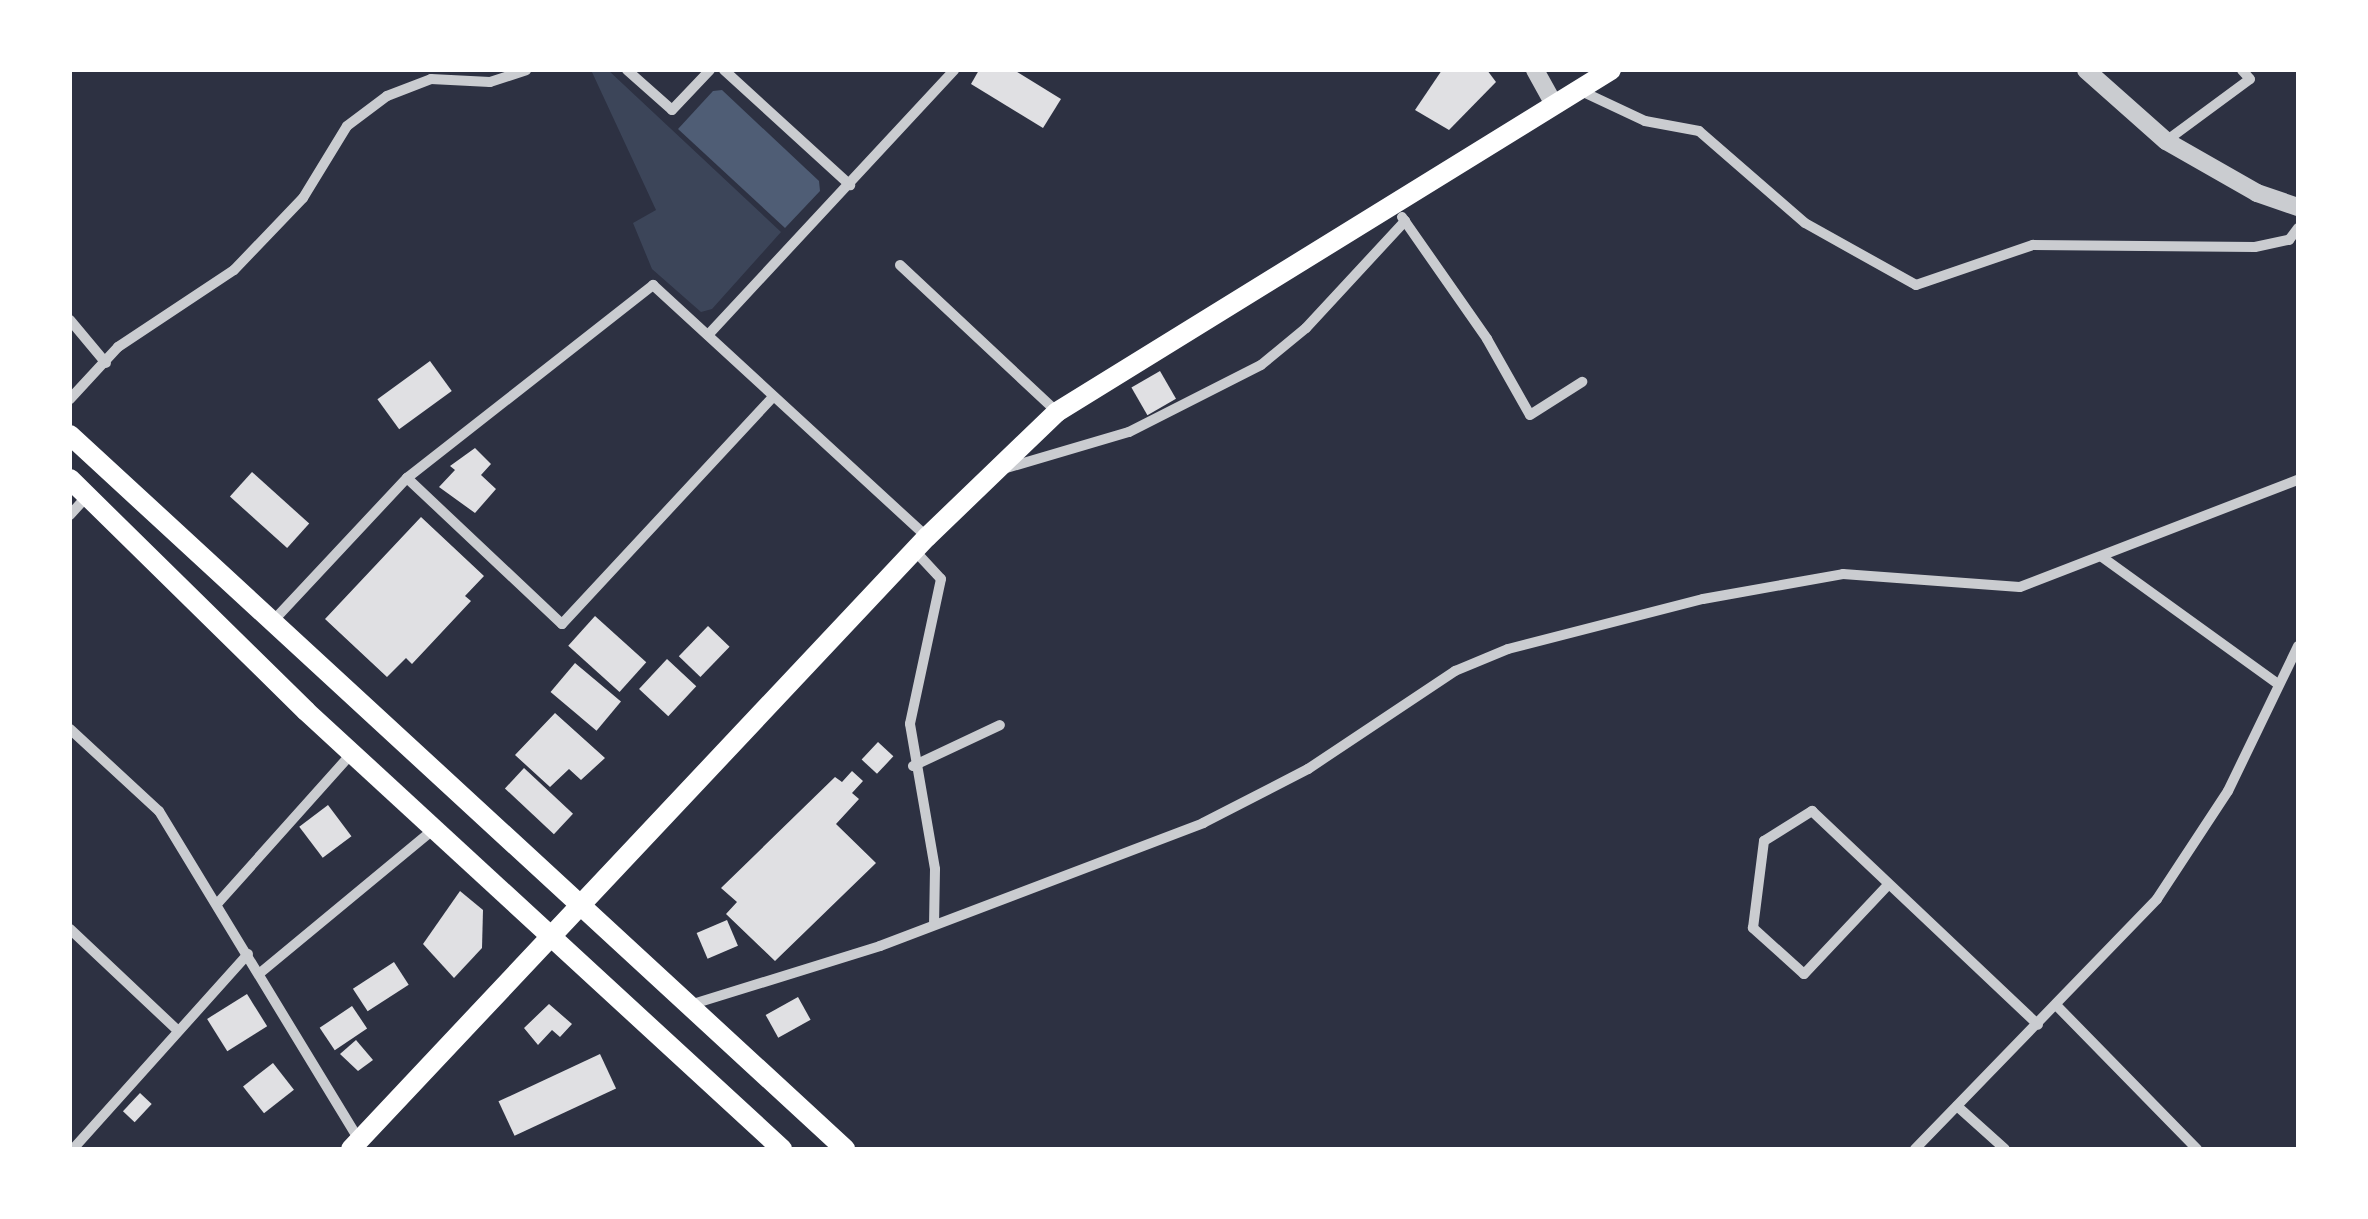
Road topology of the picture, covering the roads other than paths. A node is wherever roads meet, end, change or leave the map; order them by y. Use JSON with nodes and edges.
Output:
{"nodes":[{"id":1,"x":526,"y":70,"type":"edge"},
{"id":2,"x":627,"y":70,"type":"edge"},
{"id":3,"x":710,"y":70,"type":"edge"},
{"id":4,"x":724,"y":70,"type":"edge"},
{"id":5,"x":954,"y":70,"type":"edge"},
{"id":6,"x":1535,"y":70,"type":"edge"},
{"id":7,"x":1611,"y":70,"type":"edge"},
{"id":8,"x":2086,"y":70,"type":"edge"},
{"id":9,"x":2242,"y":70,"type":"edge"},
{"id":10,"x":1578,"y":89,"type":"junction"},
{"id":11,"x":1554,"y":104,"type":"junction"},
{"id":12,"x":2166,"y":141,"type":"junction"},
{"id":13,"x":850,"y":186,"type":"junction"},
{"id":14,"x":2298,"y":207,"type":"edge"},
{"id":15,"x":1399,"y":212,"type":"junction"},
{"id":16,"x":2298,"y":228,"type":"edge"},
{"id":17,"x":900,"y":265,"type":"dead end"},
{"id":18,"x":70,"y":320,"type":"edge"},
{"id":19,"x":708,"y":335,"type":"junction"},
{"id":20,"x":106,"y":363,"type":"junction"},
{"id":21,"x":1582,"y":382,"type":"dead end"},
{"id":22,"x":773,"y":397,"type":"junction"},
{"id":23,"x":70,"y":398,"type":"edge"},
{"id":24,"x":1057,"y":412,"type":"junction"},
{"id":25,"x":70,"y":434,"type":"edge"},
{"id":26,"x":992,"y":472,"type":"junction"},
{"id":27,"x":407,"y":478,"type":"junction"},
{"id":28,"x":70,"y":479,"type":"edge"},
{"id":29,"x":2298,"y":480,"type":"edge"},
{"id":30,"x":88,"y":496,"type":"junction"},
{"id":31,"x":70,"y":515,"type":"edge"},
{"id":32,"x":921,"y":544,"type":"junction"},
{"id":33,"x":2102,"y":556,"type":"junction"},
{"id":34,"x":274,"y":620,"type":"junction"},
{"id":35,"x":2298,"y":646,"type":"edge"},
{"id":36,"x":2278,"y":684,"type":"junction"},
{"id":37,"x":1000,"y":725,"type":"dead end"},
{"id":38,"x":70,"y":729,"type":"edge"},
{"id":39,"x":352,"y":754,"type":"junction"},
{"id":40,"x":914,"y":766,"type":"junction"},
{"id":41,"x":434,"y":830,"type":"junction"},
{"id":42,"x":1887,"y":886,"type":"junction"},
{"id":43,"x":583,"y":903,"type":"junction"},
{"id":44,"x":217,"y":904,"type":"junction"},
{"id":45,"x":934,"y":924,"type":"junction"},
{"id":46,"x":70,"y":929,"type":"edge"},
{"id":47,"x":553,"y":936,"type":"junction"},
{"id":48,"x":248,"y":954,"type":"junction"},
{"id":49,"x":260,"y":973,"type":"junction"},
{"id":50,"x":693,"y":1004,"type":"junction"},
{"id":51,"x":2057,"y":1006,"type":"junction"},
{"id":52,"x":2038,"y":1026,"type":"junction"},
{"id":53,"x":176,"y":1029,"type":"junction"},
{"id":54,"x":1957,"y":1106,"type":"junction"},
{"id":55,"x":358,"y":1146,"type":"edge"},
{"id":56,"x":73,"y":1149,"type":"edge"},
{"id":57,"x":782,"y":1149,"type":"edge"},
{"id":58,"x":845,"y":1149,"type":"edge"},
{"id":59,"x":1916,"y":1149,"type":"edge"},
{"id":60,"x":2005,"y":1149,"type":"edge"},
{"id":61,"x":2196,"y":1149,"type":"edge"}],
"edges":[{"from":1,"to":20,"type":"street"},
{"from":2,"to":3,"type":"street"},
{"from":4,"to":13,"type":"street"},
{"from":5,"to":13,"type":"street"},
{"from":6,"to":11,"type":"street"},
{"from":7,"to":10,"type":"main road"},
{"from":8,"to":12,"type":"street"},
{"from":9,"to":12,"type":"street"},
{"from":10,"to":11,"type":"main road"},
{"from":10,"to":16,"type":"street"},
{"from":11,"to":15,"type":"main road"},
{"from":12,"to":14,"type":"street"},
{"from":13,"to":19,"type":"street"},
{"from":15,"to":21,"type":"street"},
{"from":15,"to":24,"type":"main road"},
{"from":15,"to":26,"type":"street"},
{"from":17,"to":24,"type":"street"},
{"from":18,"to":20,"type":"street"},
{"from":19,"to":22,"type":"street"},
{"from":19,"to":27,"type":"street"},
{"from":20,"to":23,"type":"street"},
{"from":22,"to":27,"type":"street"},
{"from":22,"to":32,"type":"street"},
{"from":24,"to":26,"type":"main road"},
{"from":25,"to":34,"type":"main road"},
{"from":26,"to":32,"type":"main road"},
{"from":27,"to":34,"type":"street"},
{"from":28,"to":30,"type":"main road"},
{"from":29,"to":33,"type":"street"},
{"from":30,"to":31,"type":"street"},
{"from":30,"to":39,"type":"main road"},
{"from":32,"to":40,"type":"street"},
{"from":32,"to":43,"type":"main road"},
{"from":33,"to":36,"type":"street"},
{"from":33,"to":45,"type":"street"},
{"from":34,"to":43,"type":"main road"},
{"from":35,"to":36,"type":"street"},
{"from":36,"to":51,"type":"street"},
{"from":37,"to":40,"type":"street"},
{"from":38,"to":44,"type":"street"},
{"from":39,"to":41,"type":"main road"},
{"from":39,"to":44,"type":"street"},
{"from":40,"to":45,"type":"street"},
{"from":41,"to":47,"type":"main road"},
{"from":41,"to":49,"type":"street"},
{"from":42,"to":42,"type":"street"},
{"from":42,"to":52,"type":"street"},
{"from":43,"to":47,"type":"main road"},
{"from":43,"to":50,"type":"main road"},
{"from":44,"to":48,"type":"street"},
{"from":45,"to":50,"type":"street"},
{"from":46,"to":53,"type":"street"},
{"from":47,"to":55,"type":"main road"},
{"from":47,"to":57,"type":"main road"},
{"from":48,"to":49,"type":"street"},
{"from":48,"to":53,"type":"street"},
{"from":49,"to":55,"type":"street"},
{"from":50,"to":58,"type":"main road"},
{"from":51,"to":52,"type":"street"},
{"from":51,"to":61,"type":"street"},
{"from":52,"to":54,"type":"street"},
{"from":53,"to":56,"type":"street"},
{"from":54,"to":59,"type":"street"},
{"from":54,"to":60,"type":"street"}]}
